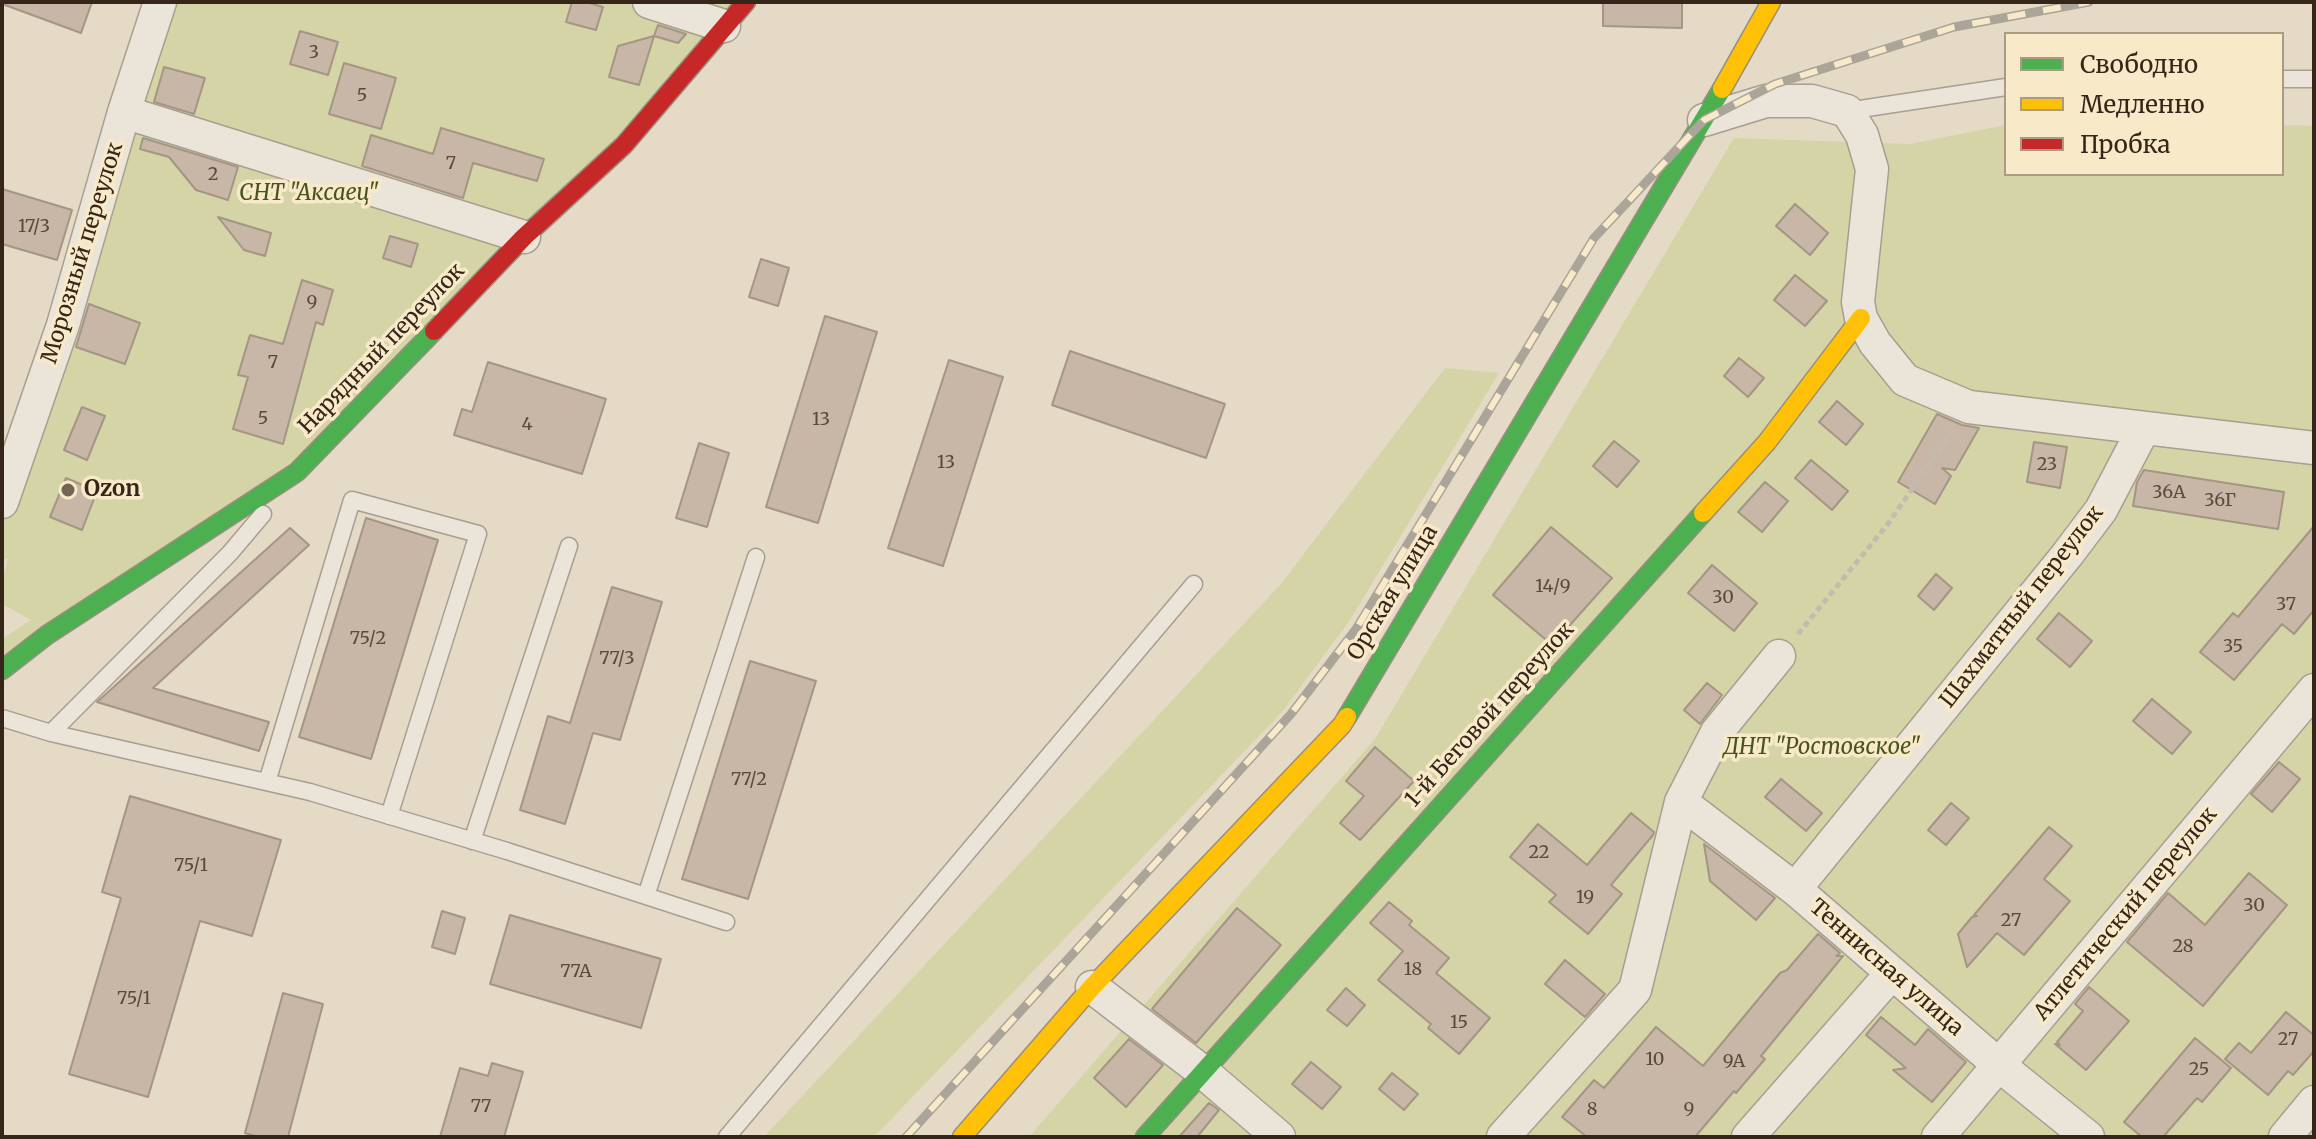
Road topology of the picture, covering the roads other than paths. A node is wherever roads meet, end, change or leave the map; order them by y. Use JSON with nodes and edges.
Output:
{"nodes":[{"id":1,"x":160,"y":2,"type":"edge"},
{"id":2,"x":649,"y":2,"type":"edge"},
{"id":3,"x":746,"y":2,"type":"edge"},
{"id":4,"x":1771,"y":2,"type":"edge"},
{"id":5,"x":724,"y":26,"type":"junction"},
{"id":6,"x":2284,"y":79,"type":"edge"},
{"id":7,"x":2314,"y":79,"type":"edge"},
{"id":8,"x":2004,"y":87,"type":"edge"},
{"id":9,"x":1847,"y":111,"type":"junction"},
{"id":10,"x":124,"y":112,"type":"junction"},
{"id":11,"x":1704,"y":120,"type":"junction"},
{"id":12,"x":524,"y":237,"type":"junction"},
{"id":13,"x":1861,"y":318,"type":"junction"},
{"id":14,"x":2144,"y":428,"type":"junction"},
{"id":15,"x":2314,"y":448,"type":"edge"},
{"id":16,"x":297,"y":472,"type":"junction"},
{"id":17,"x":2,"y":502,"type":"edge"},
{"id":18,"x":569,"y":546,"type":"dead end"},
{"id":19,"x":756,"y":557,"type":"dead end"},
{"id":20,"x":1194,"y":584,"type":"dead end"},
{"id":21,"x":1779,"y":656,"type":"road end"},
{"id":22,"x":2,"y":670,"type":"edge"},
{"id":23,"x":2314,"y":690,"type":"edge"},
{"id":24,"x":2,"y":718,"type":"edge"},
{"id":25,"x":51,"y":733,"type":"junction"},
{"id":26,"x":267,"y":782,"type":"junction"},
{"id":27,"x":1681,"y":802,"type":"junction"},
{"id":28,"x":389,"y":816,"type":"junction"},
{"id":29,"x":472,"y":841,"type":"junction"},
{"id":30,"x":1795,"y":889,"type":"junction"},
{"id":31,"x":646,"y":896,"type":"junction"},
{"id":32,"x":726,"y":922,"type":"dead end"},
{"id":33,"x":1892,"y":973,"type":"junction"},
{"id":34,"x":1092,"y":987,"type":"junction"},
{"id":35,"x":2000,"y":1066,"type":"junction"},
{"id":36,"x":1203,"y":1072,"type":"junction"},
{"id":37,"x":2314,"y":1102,"type":"edge"},
{"id":38,"x":727,"y":1137,"type":"edge"},
{"id":39,"x":962,"y":1137,"type":"edge"},
{"id":40,"x":1145,"y":1137,"type":"edge"},
{"id":41,"x":1279,"y":1137,"type":"edge"},
{"id":42,"x":1503,"y":1137,"type":"edge"},
{"id":43,"x":1748,"y":1137,"type":"edge"},
{"id":44,"x":1938,"y":1137,"type":"edge"},
{"id":45,"x":2088,"y":1137,"type":"edge"},
{"id":46,"x":2285,"y":1137,"type":"edge"}],
"edges":[{"from":1,"to":10,"type":"street","name":"Морозный переулок"},
{"from":2,"to":5,"type":"street"},
{"from":3,"to":5,"type":"street","name":"Нарядный переулок"},
{"from":4,"to":11,"type":"street","name":"Орская улица"},
{"from":5,"to":12,"type":"street","name":"Нарядный переулок"},
{"from":6,"to":7,"type":"lane"},
{"from":8,"to":9,"type":"lane"},
{"from":9,"to":11,"type":"street"},
{"from":9,"to":13,"type":"street"},
{"from":10,"to":12,"type":"street"},
{"from":10,"to":17,"type":"street","name":"Морозный переулок"},
{"from":11,"to":34,"type":"street","name":"Орская улица"},
{"from":12,"to":16,"type":"street","name":"Нарядный переулок"},
{"from":13,"to":14,"type":"street"},
{"from":13,"to":36,"type":"street","name":"1-й Беговой переулок"},
{"from":14,"to":15,"type":"street"},
{"from":14,"to":30,"type":"street","name":"Шахматный переулок"},
{"from":16,"to":22,"type":"street","name":"Нарядный переулок"},
{"from":16,"to":25,"type":"lane"},
{"from":18,"to":29,"type":"lane"},
{"from":19,"to":31,"type":"lane"},
{"from":20,"to":38,"type":"lane"},
{"from":21,"to":27,"type":"street"},
{"from":23,"to":35,"type":"street","name":"Атлетический переулок"},
{"from":24,"to":25,"type":"lane"},
{"from":25,"to":26,"type":"lane"},
{"from":26,"to":28,"type":"lane"},
{"from":26,"to":28,"type":"lane"},
{"from":27,"to":30,"type":"street","name":"Теннисная улица"},
{"from":27,"to":42,"type":"street"},
{"from":28,"to":29,"type":"lane"},
{"from":29,"to":31,"type":"lane"},
{"from":30,"to":33,"type":"street","name":"Теннисная улица"},
{"from":31,"to":32,"type":"lane"},
{"from":33,"to":35,"type":"street","name":"Теннисная улица"},
{"from":33,"to":43,"type":"street"},
{"from":34,"to":36,"type":"street"},
{"from":34,"to":39,"type":"street","name":"Орская улица"},
{"from":35,"to":44,"type":"street","name":"Атлетический переулок"},
{"from":35,"to":45,"type":"street","name":"Теннисная улица"},
{"from":36,"to":40,"type":"street","name":"1-й Беговой переулок"},
{"from":36,"to":41,"type":"street"},
{"from":37,"to":46,"type":"street"}]}
